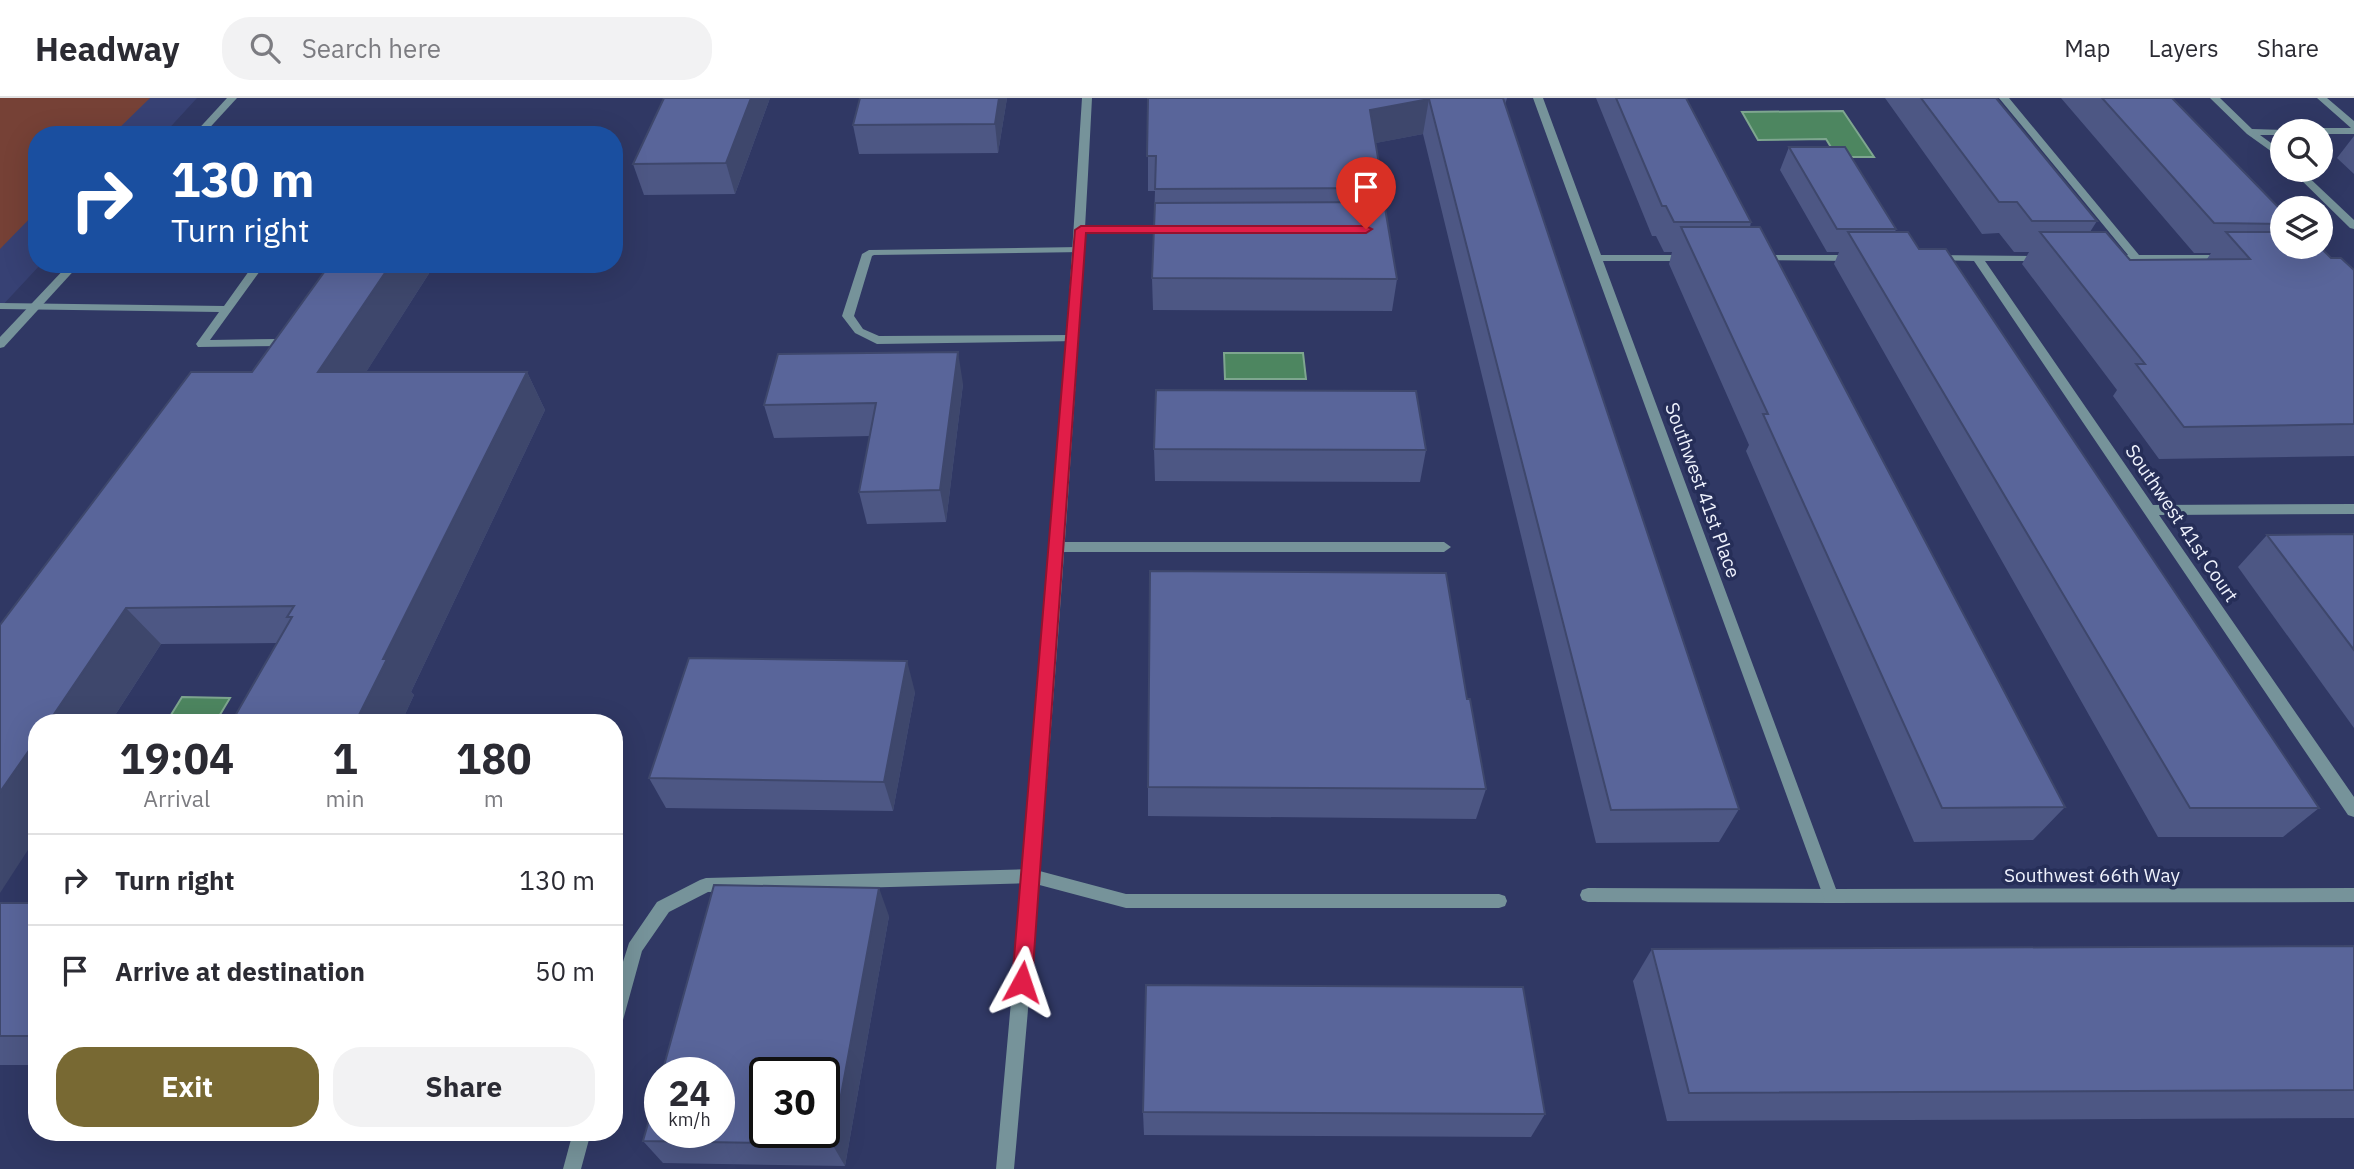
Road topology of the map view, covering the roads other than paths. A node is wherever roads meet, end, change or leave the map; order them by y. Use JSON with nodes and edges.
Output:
{"nodes":[{"id":1,"x":232,"y":98,"type":"edge"},
{"id":2,"x":1087,"y":98,"type":"edge"},
{"id":3,"x":1538,"y":98,"type":"edge"},
{"id":4,"x":2004,"y":98,"type":"edge"},
{"id":5,"x":2215,"y":98,"type":"edge"},
{"id":6,"x":2322,"y":98,"type":"edge"},
{"id":7,"x":206,"y":126,"type":"edge"},
{"id":8,"x":2354,"y":129,"type":"edge"},
{"id":9,"x":2333,"y":130,"type":"edge"},
{"id":10,"x":2250,"y":132,"type":"junction"},
{"id":11,"x":2270,"y":132,"type":"edge"},
{"id":12,"x":2270,"y":147,"type":"edge"},
{"id":13,"x":2308,"y":182,"type":"edge"},
{"id":14,"x":2354,"y":226,"type":"edge"},
{"id":15,"x":1081,"y":230,"type":"junction"},
{"id":16,"x":1189,"y":230,"type":"edge"},
{"id":17,"x":1080,"y":250,"type":"junction"},
{"id":18,"x":1598,"y":258,"type":"junction"},
{"id":19,"x":1707,"y":258,"type":"edge"},
{"id":20,"x":1747,"y":258,"type":"edge"},
{"id":21,"x":1869,"y":258,"type":"edge"},
{"id":22,"x":1923,"y":258,"type":"edge"},
{"id":23,"x":1978,"y":258,"type":"junction"},
{"id":24,"x":2057,"y":258,"type":"edge"},
{"id":25,"x":2096,"y":258,"type":"edge"},
{"id":26,"x":2136,"y":258,"type":"junction"},
{"id":27,"x":2233,"y":258,"type":"edge"},
{"id":28,"x":66,"y":273,"type":"edge"},
{"id":29,"x":254,"y":273,"type":"edge"},
{"id":30,"x":35,"y":305,"type":"junction"},
{"id":31,"x":0,"y":306,"type":"edge"},
{"id":32,"x":228,"y":309,"type":"junction"},
{"id":33,"x":297,"y":320,"type":"edge"},
{"id":34,"x":1073,"y":339,"type":"junction"},
{"id":35,"x":0,"y":344,"type":"edge"},
{"id":36,"x":2354,"y":509,"type":"edge"},
{"id":37,"x":2150,"y":510,"type":"junction"},
{"id":38,"x":1058,"y":547,"type":"junction"},
{"id":39,"x":1444,"y":547,"type":"dead end"},
{"id":40,"x":2354,"y":810,"type":"edge"},
{"id":41,"x":1032,"y":876,"type":"junction"},
{"id":42,"x":1588,"y":895,"type":"dead end"},
{"id":43,"x":2354,"y":895,"type":"edge"},
{"id":44,"x":1831,"y":896,"type":"junction"},
{"id":45,"x":1499,"y":901,"type":"dead end"},
{"id":46,"x":623,"y":989,"type":"edge"},
{"id":47,"x":580,"y":1141,"type":"edge"},
{"id":48,"x":572,"y":1169,"type":"edge"},
{"id":49,"x":1005,"y":1169,"type":"edge"}],
"edges":[{"from":1,"to":7,"type":"street"},
{"from":2,"to":15,"type":"street"},
{"from":3,"to":18,"type":"street","name":"Southwest 41st Place"},
{"from":4,"to":26,"type":"street"},
{"from":5,"to":10,"type":"street"},
{"from":6,"to":8,"type":"street"},
{"from":8,"to":9,"type":"street"},
{"from":10,"to":11,"type":"street"},
{"from":10,"to":12,"type":"street"},
{"from":13,"to":14,"type":"street"},
{"from":15,"to":16,"type":"street"},
{"from":15,"to":17,"type":"street"},
{"from":17,"to":34,"type":"street"},
{"from":17,"to":34,"type":"street"},
{"from":18,"to":19,"type":"street"},
{"from":18,"to":44,"type":"street","name":"Southwest 41st Place"},
{"from":20,"to":21,"type":"street"},
{"from":22,"to":23,"type":"street"},
{"from":23,"to":24,"type":"street"},
{"from":23,"to":37,"type":"street","name":"Southwest 41st Court"},
{"from":25,"to":26,"type":"street"},
{"from":26,"to":27,"type":"street"},
{"from":28,"to":30,"type":"street"},
{"from":29,"to":32,"type":"street"},
{"from":30,"to":31,"type":"street"},
{"from":30,"to":32,"type":"street"},
{"from":30,"to":35,"type":"street"},
{"from":32,"to":33,"type":"street"},
{"from":34,"to":38,"type":"street"},
{"from":36,"to":37,"type":"street"},
{"from":37,"to":40,"type":"street","name":"Southwest 41st Court"},
{"from":38,"to":39,"type":"street"},
{"from":38,"to":41,"type":"street"},
{"from":41,"to":45,"type":"street"},
{"from":41,"to":46,"type":"street"},
{"from":41,"to":49,"type":"street"},
{"from":42,"to":44,"type":"street","name":"Southwest 66th Way"},
{"from":43,"to":44,"type":"street","name":"Southwest 66th Way"},
{"from":47,"to":48,"type":"street"}]}
